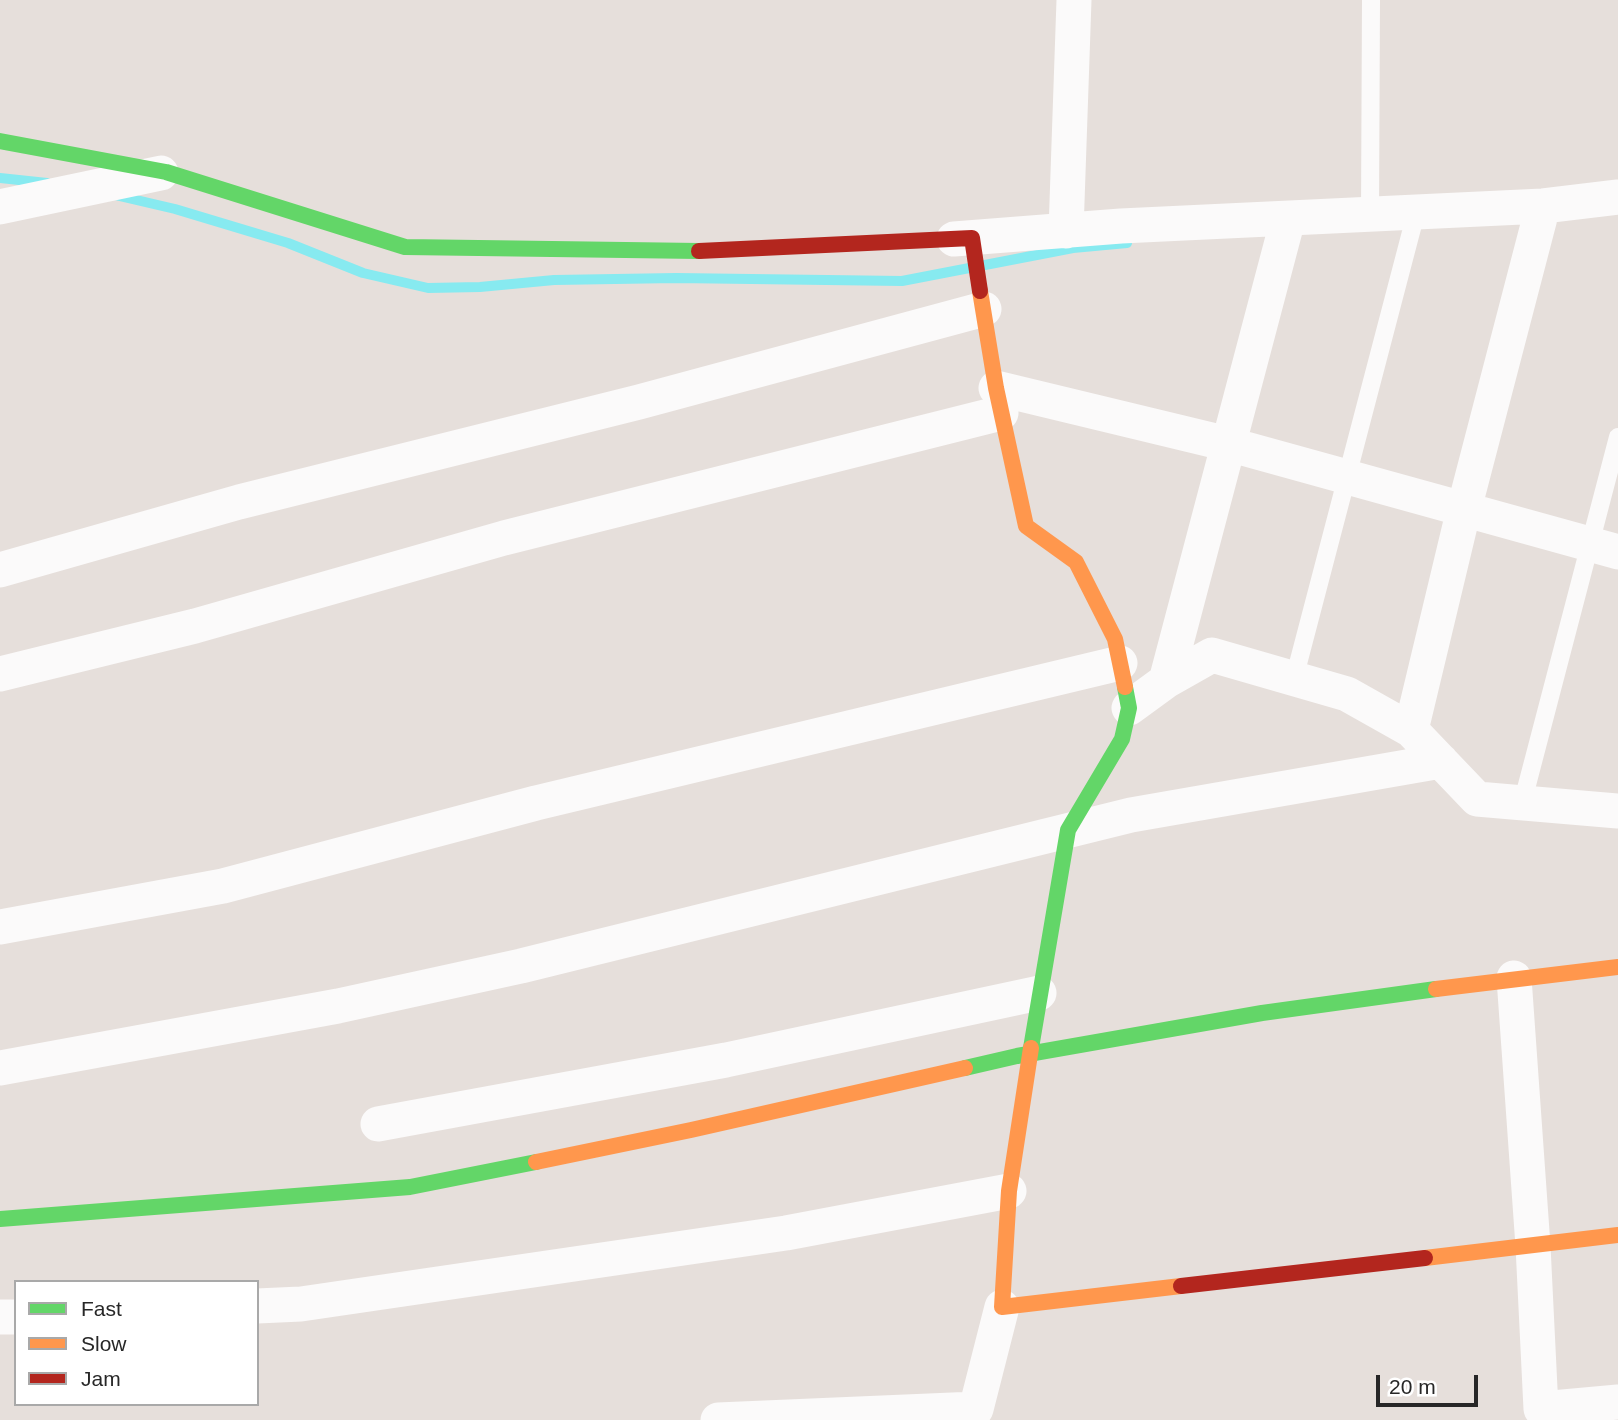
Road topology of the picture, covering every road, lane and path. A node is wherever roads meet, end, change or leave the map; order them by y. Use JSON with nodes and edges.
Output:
{"nodes":[{"id":1,"x":1074,"y":0,"type":"edge"},
{"id":2,"x":1371,"y":0,"type":"edge"},
{"id":3,"x":0,"y":141,"type":"edge"},
{"id":4,"x":166,"y":172,"type":"junction"},
{"id":5,"x":1618,"y":197,"type":"edge"},
{"id":6,"x":1543,"y":206,"type":"junction"},
{"id":7,"x":0,"y":207,"type":"edge"},
{"id":8,"x":1416,"y":212,"type":"junction"},
{"id":9,"x":1370,"y":214,"type":"junction"},
{"id":10,"x":1288,"y":219,"type":"junction"},
{"id":11,"x":1066,"y":231,"type":"junction"},
{"id":12,"x":954,"y":239,"type":"junction"},
{"id":13,"x":984,"y":309,"type":"junction"},
{"id":14,"x":998,"y":401,"type":"junction"},
{"id":15,"x":1618,"y":437,"type":"edge"},
{"id":16,"x":1228,"y":444,"type":"junction"},
{"id":17,"x":1348,"y":477,"type":"junction"},
{"id":18,"x":1464,"y":509,"type":"junction"},
{"id":19,"x":1604,"y":548,"type":"edge"},
{"id":20,"x":0,"y":570,"type":"edge"},
{"id":21,"x":1120,"y":663,"type":"junction"},
{"id":22,"x":0,"y":674,"type":"edge"},
{"id":23,"x":1294,"y":679,"type":"junction"},
{"id":24,"x":1166,"y":681,"type":"junction"},
{"id":25,"x":1129,"y":708,"type":"junction"},
{"id":26,"x":1411,"y":730,"type":"junction"},
{"id":27,"x":1441,"y":761,"type":"junction"},
{"id":28,"x":1522,"y":804,"type":"junction"},
{"id":29,"x":1618,"y":811,"type":"edge"},
{"id":30,"x":1068,"y":830,"type":"junction"},
{"id":31,"x":0,"y":927,"type":"edge"},
{"id":32,"x":1618,"y":967,"type":"edge"},
{"id":33,"x":1514,"y":978,"type":"junction"},
{"id":34,"x":1039,"y":993,"type":"junction"},
{"id":35,"x":1030,"y":1054,"type":"junction"},
{"id":36,"x":0,"y":1068,"type":"edge"},
{"id":37,"x":378,"y":1124,"type":"dead end"},
{"id":38,"x":1009,"y":1191,"type":"junction"},
{"id":39,"x":0,"y":1219,"type":"edge"},
{"id":40,"x":1618,"y":1235,"type":"edge"},
{"id":41,"x":1532,"y":1246,"type":"junction"},
{"id":42,"x":259,"y":1306,"type":"edge"},
{"id":43,"x":1002,"y":1307,"type":"junction"},
{"id":44,"x":1609,"y":1408,"type":"edge"},
{"id":45,"x":975,"y":1414,"type":"edge"},
{"id":46,"x":718,"y":1420,"type":"edge"}],
"edges":[{"from":1,"to":11,"type":"street"},
{"from":2,"to":9,"type":"lane"},
{"from":3,"to":4,"type":"street"},
{"from":4,"to":7,"type":"street"},
{"from":4,"to":12,"type":"street"},
{"from":5,"to":6,"type":"street"},
{"from":6,"to":8,"type":"street"},
{"from":6,"to":18,"type":"street"},
{"from":8,"to":9,"type":"street"},
{"from":8,"to":17,"type":"lane"},
{"from":9,"to":10,"type":"street"},
{"from":10,"to":11,"type":"street"},
{"from":10,"to":16,"type":"street"},
{"from":11,"to":12,"type":"street"},
{"from":12,"to":13,"type":"street"},
{"from":13,"to":14,"type":"street"},
{"from":13,"to":20,"type":"street"},
{"from":14,"to":16,"type":"street"},
{"from":14,"to":21,"type":"street"},
{"from":14,"to":22,"type":"street"},
{"from":15,"to":19,"type":"lane"},
{"from":16,"to":17,"type":"street"},
{"from":16,"to":24,"type":"street"},
{"from":17,"to":18,"type":"street"},
{"from":17,"to":23,"type":"lane"},
{"from":18,"to":19,"type":"street"},
{"from":18,"to":26,"type":"street"},
{"from":19,"to":28,"type":"lane"},
{"from":21,"to":25,"type":"street"},
{"from":21,"to":31,"type":"street"},
{"from":23,"to":24,"type":"street"},
{"from":23,"to":26,"type":"street"},
{"from":24,"to":25,"type":"street"},
{"from":25,"to":30,"type":"street"},
{"from":26,"to":27,"type":"street"},
{"from":27,"to":28,"type":"street"},
{"from":27,"to":30,"type":"street"},
{"from":28,"to":29,"type":"street"},
{"from":30,"to":34,"type":"street"},
{"from":30,"to":36,"type":"street"},
{"from":32,"to":33,"type":"street"},
{"from":33,"to":35,"type":"street"},
{"from":33,"to":41,"type":"street"},
{"from":34,"to":35,"type":"street"},
{"from":34,"to":37,"type":"street"},
{"from":35,"to":38,"type":"street"},
{"from":35,"to":39,"type":"street"},
{"from":38,"to":42,"type":"street"},
{"from":38,"to":43,"type":"street"},
{"from":40,"to":41,"type":"street"},
{"from":41,"to":43,"type":"street"},
{"from":41,"to":44,"type":"street"},
{"from":43,"to":45,"type":"street"},
{"from":45,"to":46,"type":"street"}]}
